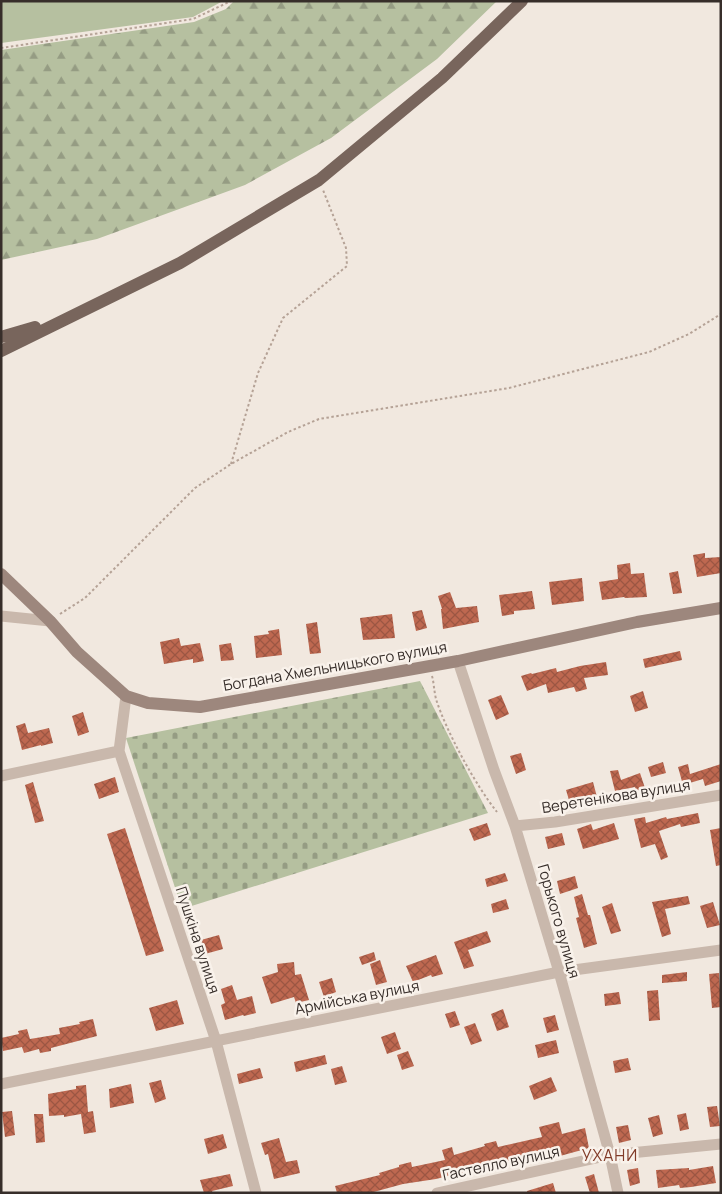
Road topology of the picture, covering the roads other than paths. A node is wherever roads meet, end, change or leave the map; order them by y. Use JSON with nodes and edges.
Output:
{"nodes":[{"id":1,"x":522,"y":1,"type":"edge"},
{"id":2,"x":64,"y":319,"type":"junction"},
{"id":3,"x":1,"y":337,"type":"edge"},
{"id":4,"x":1,"y":350,"type":"edge"},
{"id":5,"x":1,"y":574,"type":"edge"},
{"id":6,"x":721,"y":608,"type":"edge"},
{"id":7,"x":1,"y":616,"type":"edge"},
{"id":8,"x":50,"y":621,"type":"junction"},
{"id":9,"x":458,"y":661,"type":"junction"},
{"id":10,"x":126,"y":696,"type":"junction"},
{"id":11,"x":119,"y":751,"type":"junction"},
{"id":12,"x":1,"y":776,"type":"edge"},
{"id":13,"x":721,"y":795,"type":"edge"},
{"id":14,"x":515,"y":826,"type":"junction"},
{"id":15,"x":721,"y":950,"type":"edge"},
{"id":16,"x":559,"y":972,"type":"junction"},
{"id":17,"x":216,"y":1041,"type":"junction"},
{"id":18,"x":1,"y":1084,"type":"edge"},
{"id":19,"x":721,"y":1144,"type":"edge"},
{"id":20,"x":610,"y":1155,"type":"junction"},
{"id":21,"x":256,"y":1193,"type":"edge"},
{"id":22,"x":436,"y":1193,"type":"edge"},
{"id":23,"x":618,"y":1193,"type":"edge"}],
"edges":[{"from":1,"to":2,"type":"main road"},
{"from":2,"to":3,"type":"main road"},
{"from":2,"to":4,"type":"main road"},
{"from":5,"to":8,"type":"street","name":"Богдана Хмельницького вулиця"},
{"from":6,"to":9,"type":"street","name":"Богдана Хмельницького вулиця"},
{"from":7,"to":8,"type":"street"},
{"from":8,"to":10,"type":"street","name":"Богдана Хмельницького вулиця"},
{"from":9,"to":10,"type":"street","name":"Богдана Хмельницького вулиця"},
{"from":9,"to":14,"type":"street","name":"Горького вулиця"},
{"from":10,"to":11,"type":"street","name":"Пушкіна вулиця"},
{"from":11,"to":12,"type":"street"},
{"from":11,"to":17,"type":"street","name":"Пушкіна вулиця"},
{"from":13,"to":14,"type":"street","name":"Веретенікова вулиця"},
{"from":14,"to":16,"type":"street","name":"Горького вулиця"},
{"from":15,"to":16,"type":"street","name":"Армійська вулиця"},
{"from":16,"to":17,"type":"street","name":"Армійська вулиця"},
{"from":16,"to":20,"type":"street","name":"Горького вулиця"},
{"from":17,"to":18,"type":"street","name":"Армійська вулиця"},
{"from":17,"to":21,"type":"street","name":"Пушкіна вулиця"},
{"from":19,"to":20,"type":"street","name":"Гастелло вулиця"},
{"from":20,"to":22,"type":"street","name":"Гастелло вулиця"},
{"from":20,"to":23,"type":"street","name":"Горького вулиця"}]}
